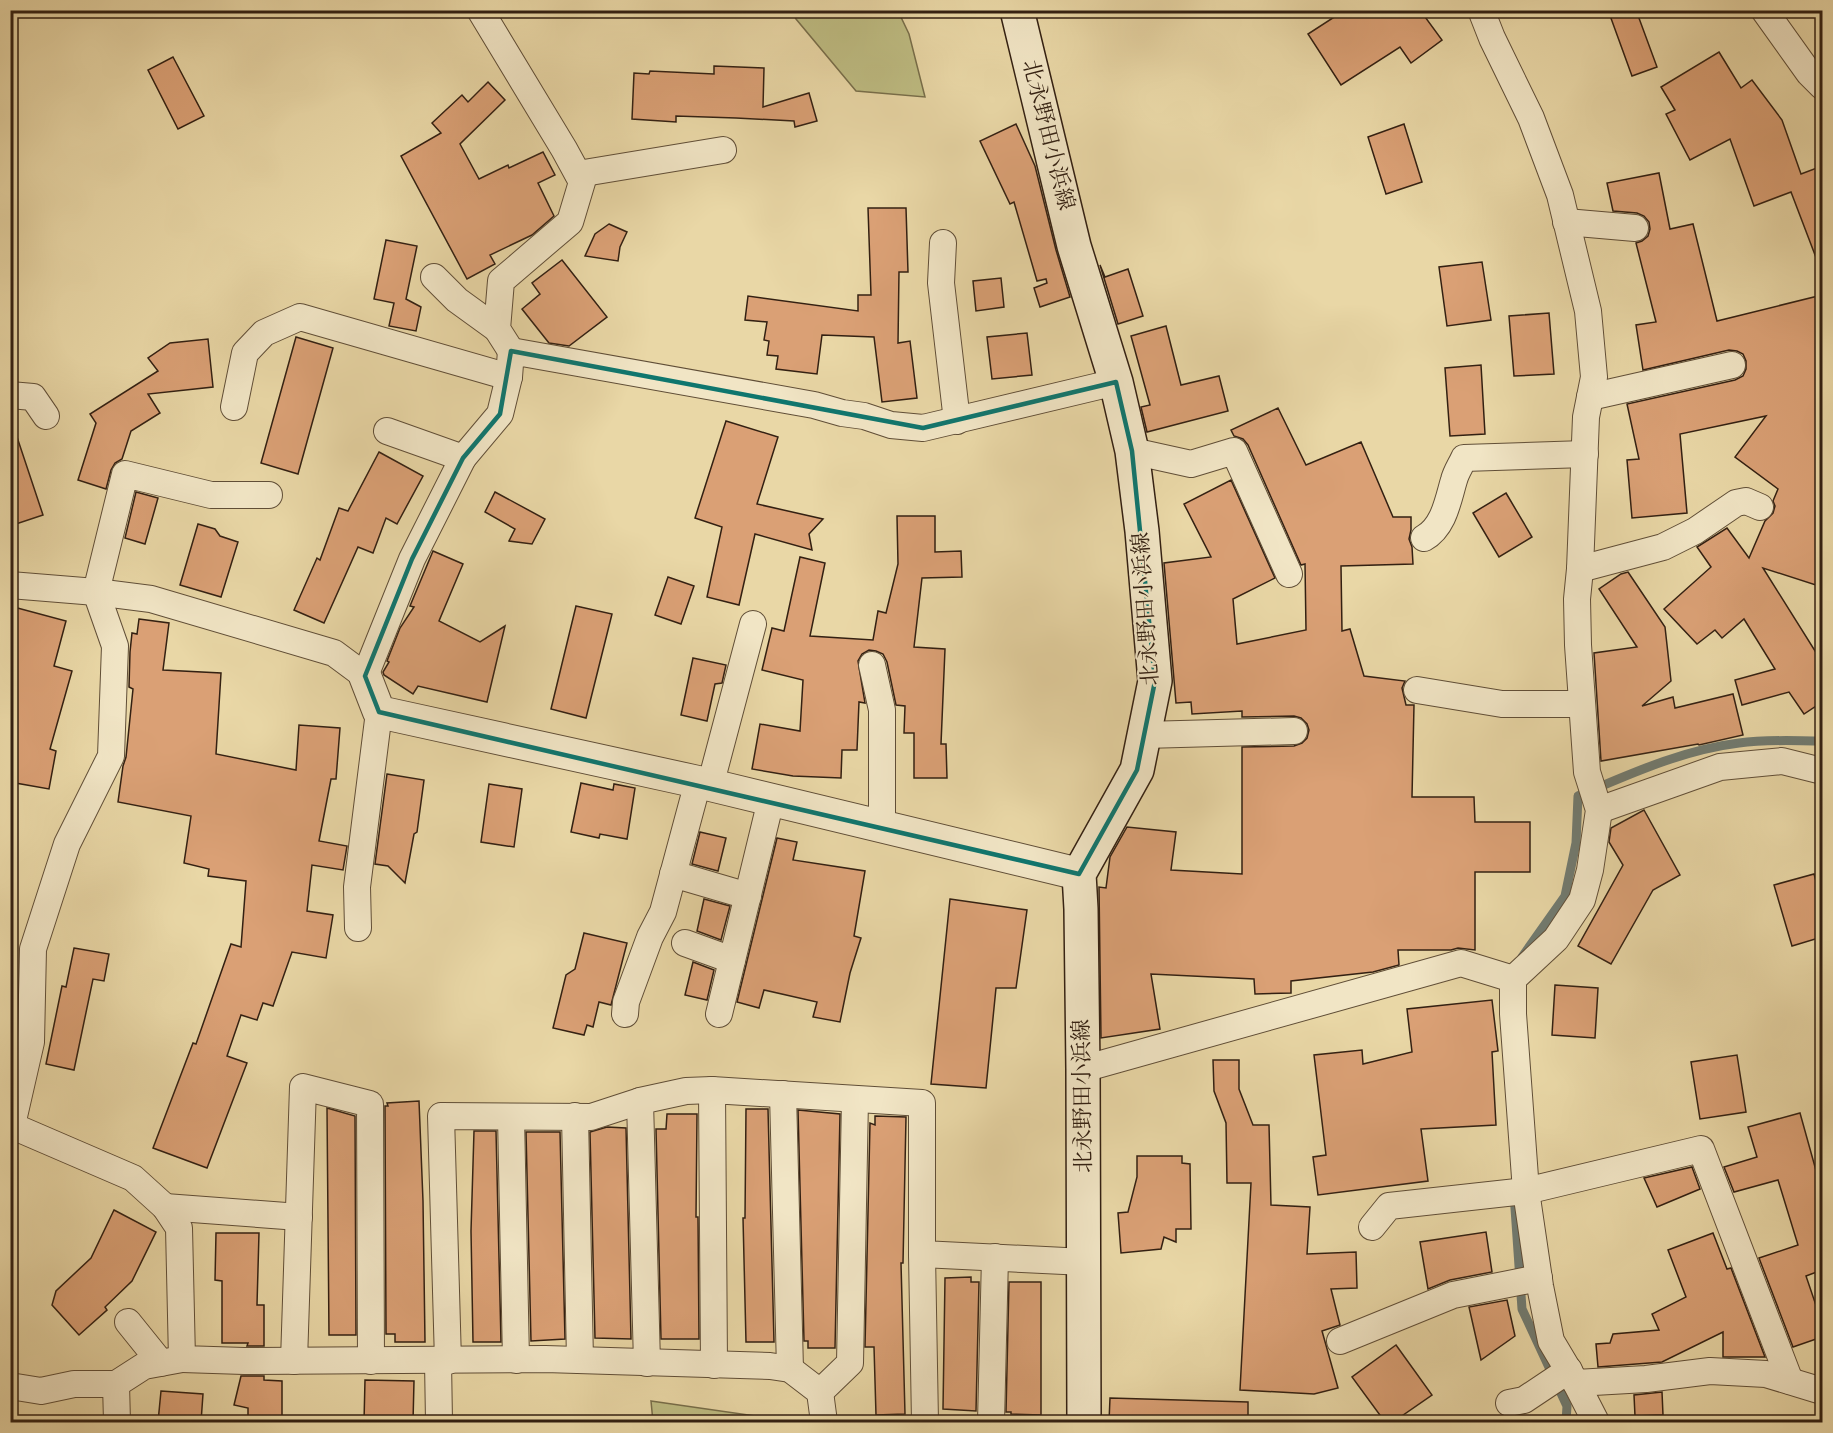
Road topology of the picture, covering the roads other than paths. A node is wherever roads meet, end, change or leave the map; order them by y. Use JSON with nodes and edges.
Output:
{"nodes":[{"id":1,"x":480,"y":10,"type":"edge"},
{"id":2,"x":1017,"y":10,"type":"edge"},
{"id":3,"x":1481,"y":10,"type":"edge"},
{"id":4,"x":1764,"y":10,"type":"edge"},
{"id":5,"x":1822,"y":86,"type":"edge"},
{"id":6,"x":723,"y":150,"type":"dead end"},
{"id":7,"x":578,"y":174,"type":"junction"},
{"id":8,"x":1566,"y":222,"type":"junction"},
{"id":9,"x":1635,"y":228,"type":"dead end"},
{"id":10,"x":944,"y":243,"type":"dead end"},
{"id":11,"x":434,"y":277,"type":"dead end"},
{"id":12,"x":497,"y":329,"type":"junction"},
{"id":13,"x":511,"y":351,"type":"junction"},
{"id":14,"x":1732,"y":365,"type":"dead end"},
{"id":15,"x":509,"y":377,"type":"junction"},
{"id":16,"x":1116,"y":382,"type":"junction"},
{"id":17,"x":10,"y":395,"type":"edge"},
{"id":18,"x":1590,"y":397,"type":"junction"},
{"id":19,"x":234,"y":407,"type":"dead end"},
{"id":20,"x":46,"y":416,"type":"dead end"},
{"id":21,"x":957,"y":421,"type":"junction"},
{"id":22,"x":387,"y":431,"type":"dead end"},
{"id":23,"x":1132,"y":451,"type":"junction"},
{"id":24,"x":1585,"y":454,"type":"junction"},
{"id":25,"x":462,"y":458,"type":"junction"},
{"id":26,"x":269,"y":495,"type":"dead end"},
{"id":27,"x":1760,"y":507,"type":"dead end"},
{"id":28,"x":1424,"y":538,"type":"dead end"},
{"id":29,"x":1580,"y":569,"type":"junction"},
{"id":30,"x":1289,"y":574,"type":"dead end"},
{"id":31,"x":10,"y":585,"type":"edge"},
{"id":32,"x":96,"y":592,"type":"junction"},
{"id":33,"x":753,"y":624,"type":"dead end"},
{"id":34,"x":872,"y":665,"type":"dead end"},
{"id":35,"x":365,"y":676,"type":"junction"},
{"id":36,"x":1417,"y":690,"type":"dead end"},
{"id":37,"x":1581,"y":704,"type":"junction"},
{"id":38,"x":379,"y":711,"type":"junction"},
{"id":39,"x":1294,"y":731,"type":"dead end"},
{"id":40,"x":1144,"y":735,"type":"junction"},
{"id":41,"x":1822,"y":771,"type":"edge"},
{"id":42,"x":704,"y":784,"type":"junction"},
{"id":43,"x":771,"y":800,"type":"junction"},
{"id":44,"x":1599,"y":810,"type":"junction"},
{"id":45,"x":882,"y":826,"type":"junction"},
{"id":46,"x":673,"y":874,"type":"junction"},
{"id":47,"x":1078,"y":874,"type":"junction"},
{"id":48,"x":748,"y":896,"type":"junction"},
{"id":49,"x":358,"y":928,"type":"dead end"},
{"id":50,"x":685,"y":943,"type":"dead end"},
{"id":51,"x":732,"y":960,"type":"junction"},
{"id":52,"x":1513,"y":979,"type":"junction"},
{"id":53,"x":625,"y":1014,"type":"dead end"},
{"id":54,"x":719,"y":1014,"type":"dead end"},
{"id":55,"x":1083,"y":1069,"type":"junction"},
{"id":56,"x":712,"y":1090,"type":"junction"},
{"id":57,"x":783,"y":1094,"type":"junction"},
{"id":58,"x":855,"y":1099,"type":"junction"},
{"id":59,"x":640,"y":1101,"type":"junction"},
{"id":60,"x":575,"y":1116,"type":"junction"},
{"id":61,"x":511,"y":1117,"type":"junction"},
{"id":62,"x":11,"y":1125,"type":"edge"},
{"id":63,"x":1526,"y":1191,"type":"junction"},
{"id":64,"x":165,"y":1207,"type":"junction"},
{"id":65,"x":299,"y":1217,"type":"junction"},
{"id":66,"x":1372,"y":1227,"type":"dead end"},
{"id":67,"x":922,"y":1254,"type":"junction"},
{"id":68,"x":995,"y":1257,"type":"junction"},
{"id":69,"x":1085,"y":1262,"type":"junction"},
{"id":70,"x":1538,"y":1279,"type":"junction"},
{"id":71,"x":128,"y":1322,"type":"dead end"},
{"id":72,"x":1340,"y":1341,"type":"dead end"},
{"id":73,"x":516,"y":1360,"type":"junction"},
{"id":74,"x":580,"y":1360,"type":"junction"},
{"id":75,"x":172,"y":1361,"type":"junction"},
{"id":76,"x":294,"y":1361,"type":"junction"},
{"id":77,"x":371,"y":1361,"type":"junction"},
{"id":78,"x":443,"y":1361,"type":"junction"},
{"id":79,"x":647,"y":1363,"type":"junction"},
{"id":80,"x":714,"y":1365,"type":"junction"},
{"id":81,"x":789,"y":1369,"type":"junction"},
{"id":82,"x":1573,"y":1377,"type":"junction"},
{"id":83,"x":1790,"y":1381,"type":"junction"},
{"id":84,"x":116,"y":1384,"type":"junction"},
{"id":85,"x":10,"y":1386,"type":"edge"},
{"id":86,"x":1822,"y":1391,"type":"edge"},
{"id":87,"x":820,"y":1392,"type":"junction"},
{"id":88,"x":1509,"y":1404,"type":"dead end"},
{"id":89,"x":117,"y":1422,"type":"edge"},
{"id":90,"x":439,"y":1422,"type":"edge"},
{"id":91,"x":824,"y":1422,"type":"edge"},
{"id":92,"x":925,"y":1422,"type":"edge"},
{"id":93,"x":991,"y":1422,"type":"edge"},
{"id":94,"x":1084,"y":1422,"type":"edge"},
{"id":95,"x":1596,"y":1422,"type":"edge"}],
"edges":[{"from":1,"to":7,"type":"street"},
{"from":2,"to":16,"type":"main road","name":"北永野田小浜線"},
{"from":3,"to":8,"type":"street"},
{"from":4,"to":5,"type":"street"},
{"from":6,"to":7,"type":"street"},
{"from":7,"to":12,"type":"street"},
{"from":8,"to":9,"type":"street"},
{"from":8,"to":18,"type":"street"},
{"from":10,"to":21,"type":"street"},
{"from":11,"to":12,"type":"street"},
{"from":12,"to":13,"type":"street"},
{"from":13,"to":15,"type":"street"},
{"from":13,"to":21,"type":"street"},
{"from":14,"to":18,"type":"street"},
{"from":15,"to":19,"type":"street"},
{"from":15,"to":25,"type":"street"},
{"from":16,"to":21,"type":"street"},
{"from":16,"to":23,"type":"main road","name":"北永野田小浜線"},
{"from":17,"to":20,"type":"street"},
{"from":18,"to":24,"type":"street"},
{"from":22,"to":25,"type":"street"},
{"from":23,"to":30,"type":"street"},
{"from":23,"to":40,"type":"main road","name":"北永野田小浜線"},
{"from":24,"to":28,"type":"street"},
{"from":24,"to":29,"type":"street"},
{"from":25,"to":35,"type":"street"},
{"from":26,"to":32,"type":"street"},
{"from":27,"to":29,"type":"street"},
{"from":29,"to":37,"type":"street"},
{"from":31,"to":32,"type":"street"},
{"from":32,"to":35,"type":"street"},
{"from":32,"to":62,"type":"street"},
{"from":33,"to":42,"type":"street"},
{"from":34,"to":45,"type":"street"},
{"from":35,"to":38,"type":"street"},
{"from":36,"to":37,"type":"street"},
{"from":37,"to":44,"type":"street"},
{"from":38,"to":42,"type":"street"},
{"from":38,"to":49,"type":"street"},
{"from":39,"to":40,"type":"street"},
{"from":40,"to":47,"type":"main road","name":"北永野田小浜線"},
{"from":41,"to":44,"type":"street"},
{"from":42,"to":43,"type":"street"},
{"from":42,"to":46,"type":"street"},
{"from":43,"to":45,"type":"street"},
{"from":43,"to":48,"type":"street"},
{"from":44,"to":52,"type":"street"},
{"from":45,"to":47,"type":"street"},
{"from":46,"to":48,"type":"street"},
{"from":46,"to":53,"type":"street"},
{"from":47,"to":55,"type":"main road","name":"北永野田小浜線"},
{"from":48,"to":51,"type":"street"},
{"from":50,"to":51,"type":"street"},
{"from":51,"to":54,"type":"street"},
{"from":52,"to":55,"type":"street"},
{"from":52,"to":63,"type":"street"},
{"from":55,"to":69,"type":"main road","name":"北永野田小浜線"},
{"from":56,"to":57,"type":"street"},
{"from":56,"to":59,"type":"street"},
{"from":56,"to":80,"type":"street"},
{"from":57,"to":58,"type":"street"},
{"from":57,"to":81,"type":"street"},
{"from":58,"to":67,"type":"street"},
{"from":58,"to":87,"type":"street"},
{"from":59,"to":60,"type":"street"},
{"from":59,"to":79,"type":"street"},
{"from":60,"to":61,"type":"street"},
{"from":60,"to":74,"type":"street"},
{"from":61,"to":73,"type":"street"},
{"from":61,"to":78,"type":"street"},
{"from":62,"to":64,"type":"street"},
{"from":63,"to":66,"type":"street"},
{"from":63,"to":70,"type":"street"},
{"from":63,"to":83,"type":"street"},
{"from":64,"to":65,"type":"street"},
{"from":64,"to":75,"type":"street"},
{"from":65,"to":76,"type":"street"},
{"from":65,"to":77,"type":"street"},
{"from":67,"to":68,"type":"street"},
{"from":67,"to":92,"type":"street"},
{"from":68,"to":69,"type":"street"},
{"from":68,"to":93,"type":"street"},
{"from":69,"to":94,"type":"main road","name":"北永野田小浜線"},
{"from":70,"to":72,"type":"street"},
{"from":70,"to":82,"type":"street"},
{"from":71,"to":75,"type":"street"},
{"from":73,"to":74,"type":"street"},
{"from":73,"to":78,"type":"street"},
{"from":74,"to":79,"type":"street"},
{"from":75,"to":76,"type":"street"},
{"from":75,"to":84,"type":"street"},
{"from":76,"to":77,"type":"street"},
{"from":77,"to":78,"type":"street"},
{"from":78,"to":90,"type":"street"},
{"from":79,"to":80,"type":"street"},
{"from":80,"to":81,"type":"street"},
{"from":81,"to":87,"type":"street"},
{"from":82,"to":83,"type":"street"},
{"from":82,"to":88,"type":"street"},
{"from":82,"to":95,"type":"street"},
{"from":83,"to":86,"type":"street"},
{"from":84,"to":85,"type":"street"},
{"from":84,"to":89,"type":"street"},
{"from":87,"to":91,"type":"street"}]}
